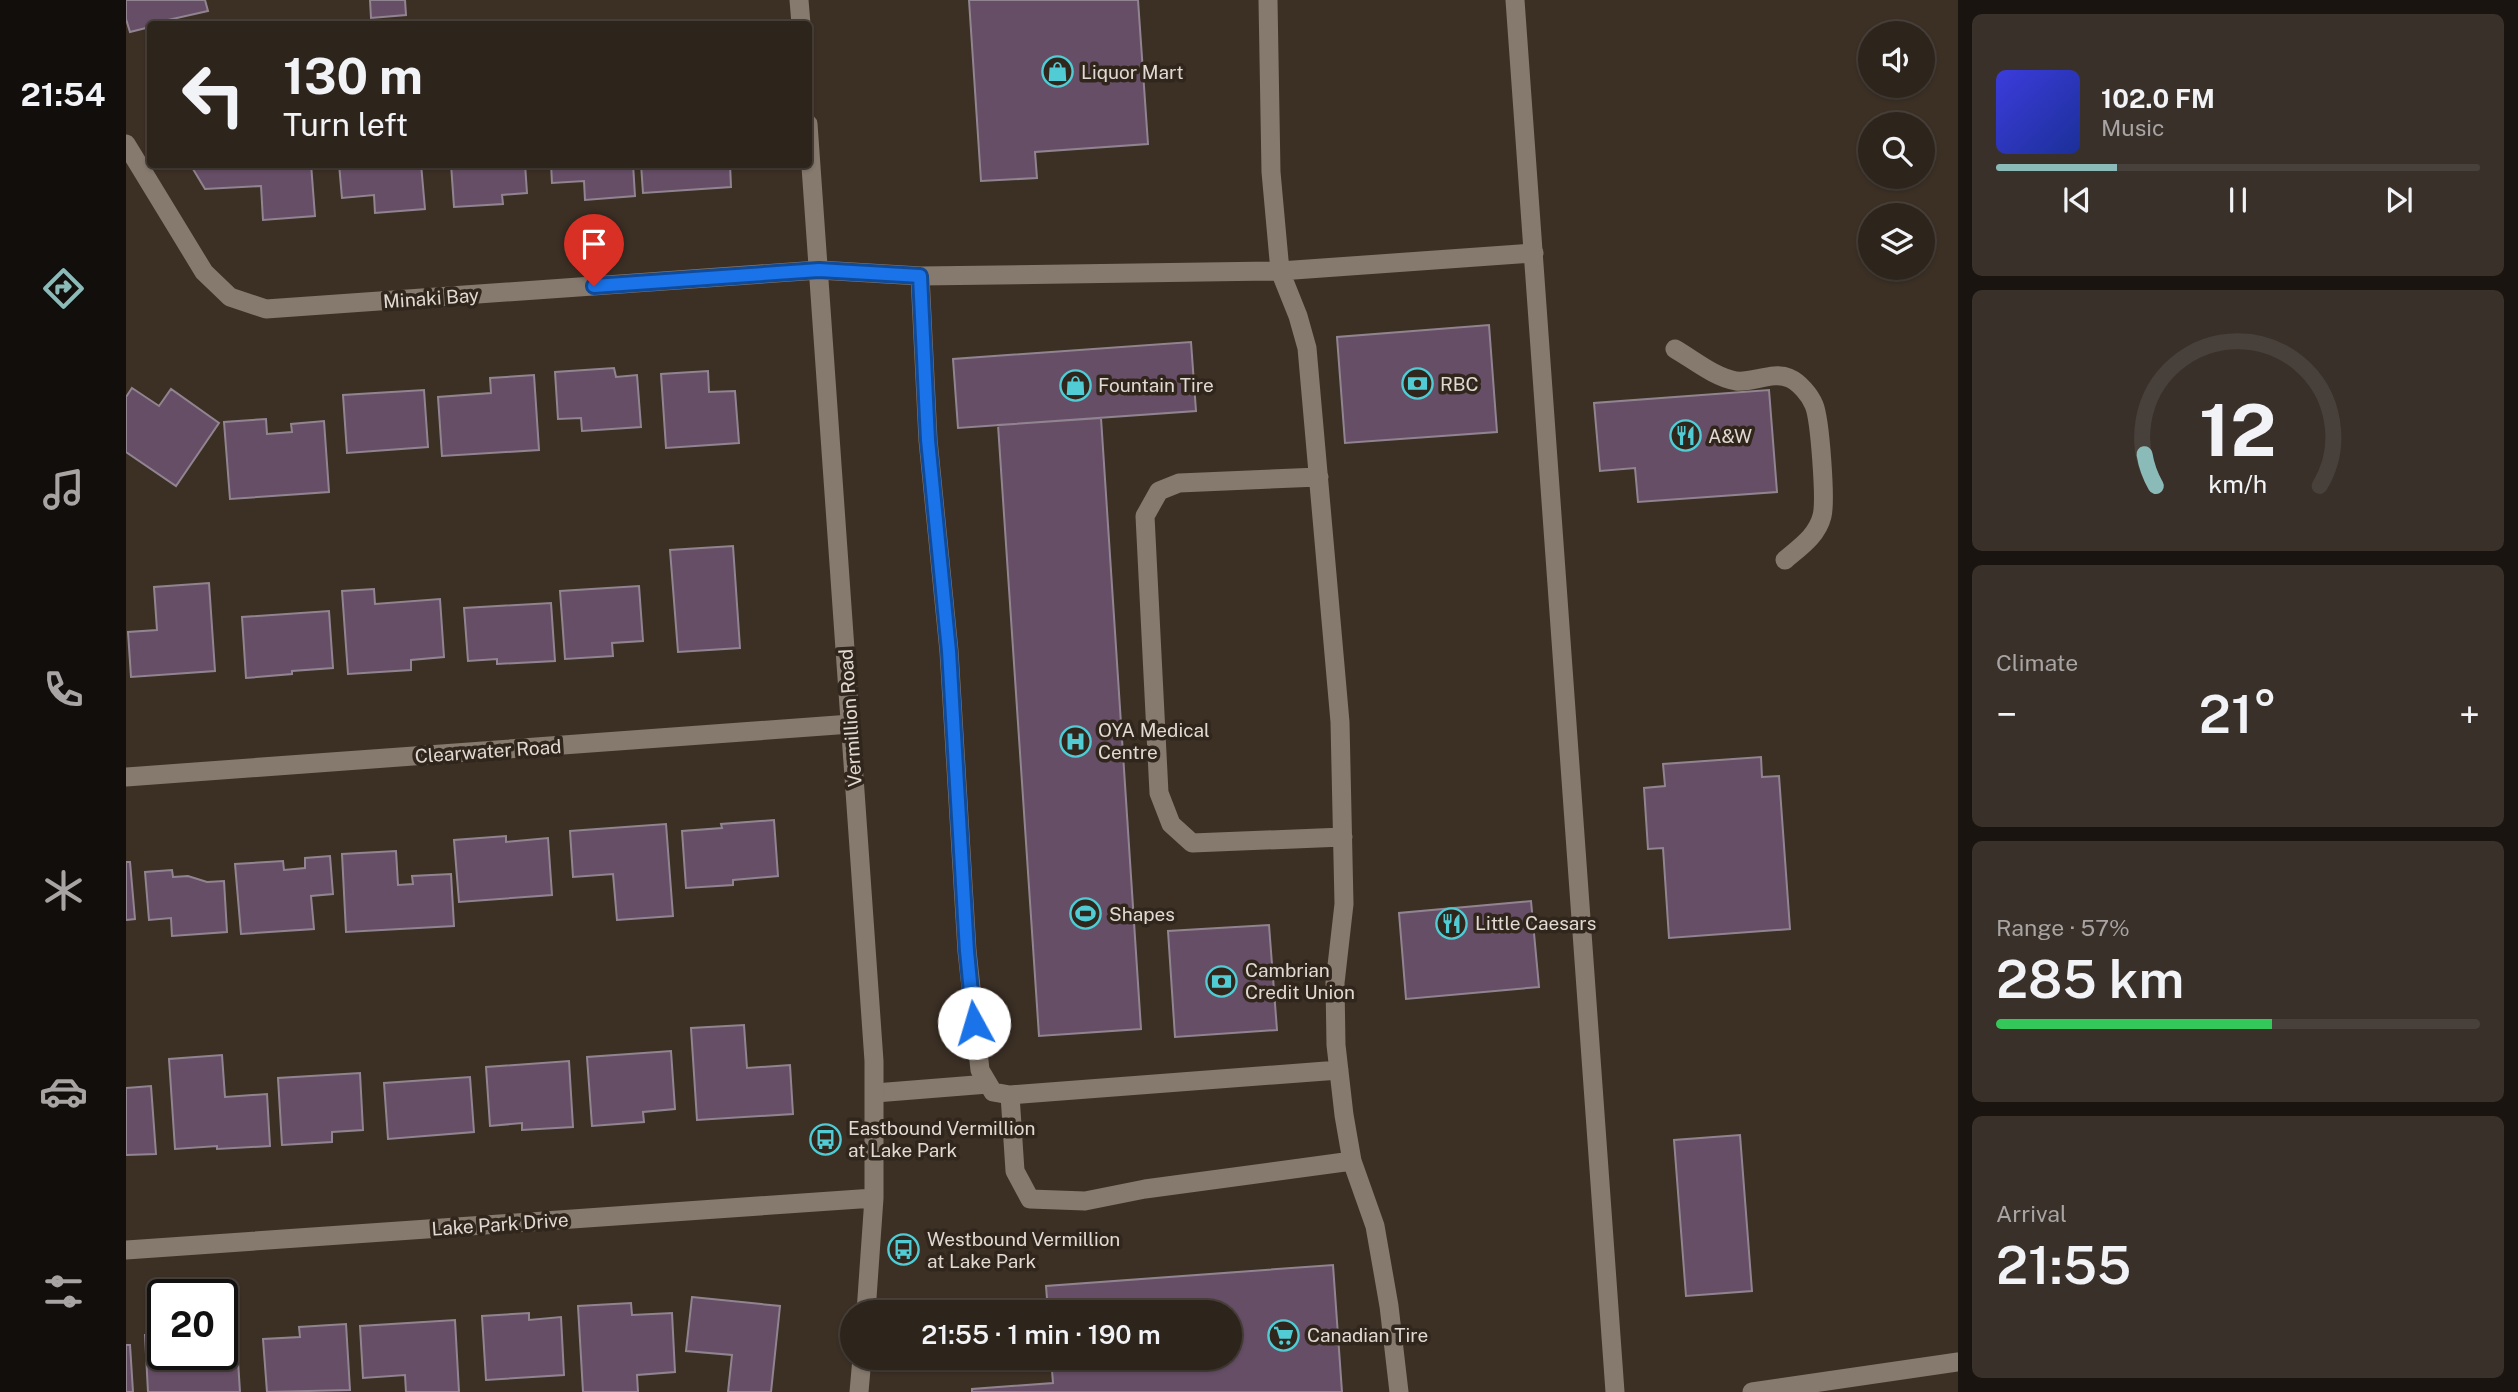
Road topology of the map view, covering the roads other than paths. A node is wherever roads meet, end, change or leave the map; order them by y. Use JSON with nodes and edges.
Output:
{"nodes":[{"id":1,"x":799,"y":0,"type":"edge"},
{"id":2,"x":1268,"y":0,"type":"edge"},
{"id":3,"x":1515,"y":0,"type":"edge"},
{"id":4,"x":801,"y":21,"type":"edge"},
{"id":5,"x":126,"y":144,"type":"edge"},
{"id":6,"x":811,"y":168,"type":"edge"},
{"id":7,"x":1534,"y":253,"type":"junction"},
{"id":8,"x":819,"y":270,"type":"junction"},
{"id":9,"x":1280,"y":271,"type":"junction"},
{"id":10,"x":920,"y":276,"type":"junction"},
{"id":11,"x":1675,"y":349,"type":"dead end"},
{"id":12,"x":1319,"y":477,"type":"junction"},
{"id":13,"x":1785,"y":560,"type":"dead end"},
{"id":14,"x":851,"y":724,"type":"junction"},
{"id":15,"x":126,"y":776,"type":"edge"},
{"id":16,"x":1343,"y":836,"type":"junction"},
{"id":17,"x":1339,"y":1070,"type":"junction"},
{"id":18,"x":988,"y":1084,"type":"junction"},
{"id":19,"x":875,"y":1093,"type":"junction"},
{"id":20,"x":1010,"y":1095,"type":"junction"},
{"id":21,"x":1352,"y":1161,"type":"junction"},
{"id":22,"x":874,"y":1198,"type":"junction"},
{"id":23,"x":126,"y":1250,"type":"edge"},
{"id":24,"x":867,"y":1300,"type":"edge"},
{"id":25,"x":1958,"y":1362,"type":"edge"},
{"id":26,"x":861,"y":1370,"type":"edge"},
{"id":27,"x":859,"y":1392,"type":"edge"},
{"id":28,"x":1399,"y":1392,"type":"edge"},
{"id":29,"x":1615,"y":1392,"type":"edge"},
{"id":30,"x":1752,"y":1392,"type":"edge"}],
"edges":[{"from":1,"to":4,"type":"street"},
{"from":2,"to":9,"type":"street"},
{"from":3,"to":7,"type":"street"},
{"from":5,"to":8,"type":"street","name":"Minaki Bay"},
{"from":6,"to":8,"type":"street","name":"Vermillion Road"},
{"from":7,"to":9,"type":"street","name":"Minaki Bay"},
{"from":7,"to":29,"type":"street"},
{"from":8,"to":10,"type":"street","name":"Minaki Bay"},
{"from":8,"to":14,"type":"street","name":"Vermillion Road"},
{"from":9,"to":10,"type":"street","name":"Minaki Bay"},
{"from":9,"to":12,"type":"street"},
{"from":10,"to":18,"type":"street"},
{"from":11,"to":13,"type":"street"},
{"from":12,"to":16,"type":"street"},
{"from":12,"to":16,"type":"street"},
{"from":14,"to":15,"type":"street","name":"Clearwater Road"},
{"from":14,"to":19,"type":"street","name":"Vermillion Road"},
{"from":16,"to":17,"type":"street"},
{"from":17,"to":20,"type":"street"},
{"from":17,"to":21,"type":"street"},
{"from":18,"to":19,"type":"street"},
{"from":18,"to":20,"type":"street"},
{"from":19,"to":22,"type":"street","name":"Vermillion Road"},
{"from":20,"to":21,"type":"street"},
{"from":21,"to":28,"type":"street"},
{"from":22,"to":23,"type":"street","name":"Lake Park Drive"},
{"from":22,"to":24,"type":"street","name":"Vermillion Road"},
{"from":25,"to":30,"type":"street"},
{"from":26,"to":27,"type":"street"}]}
